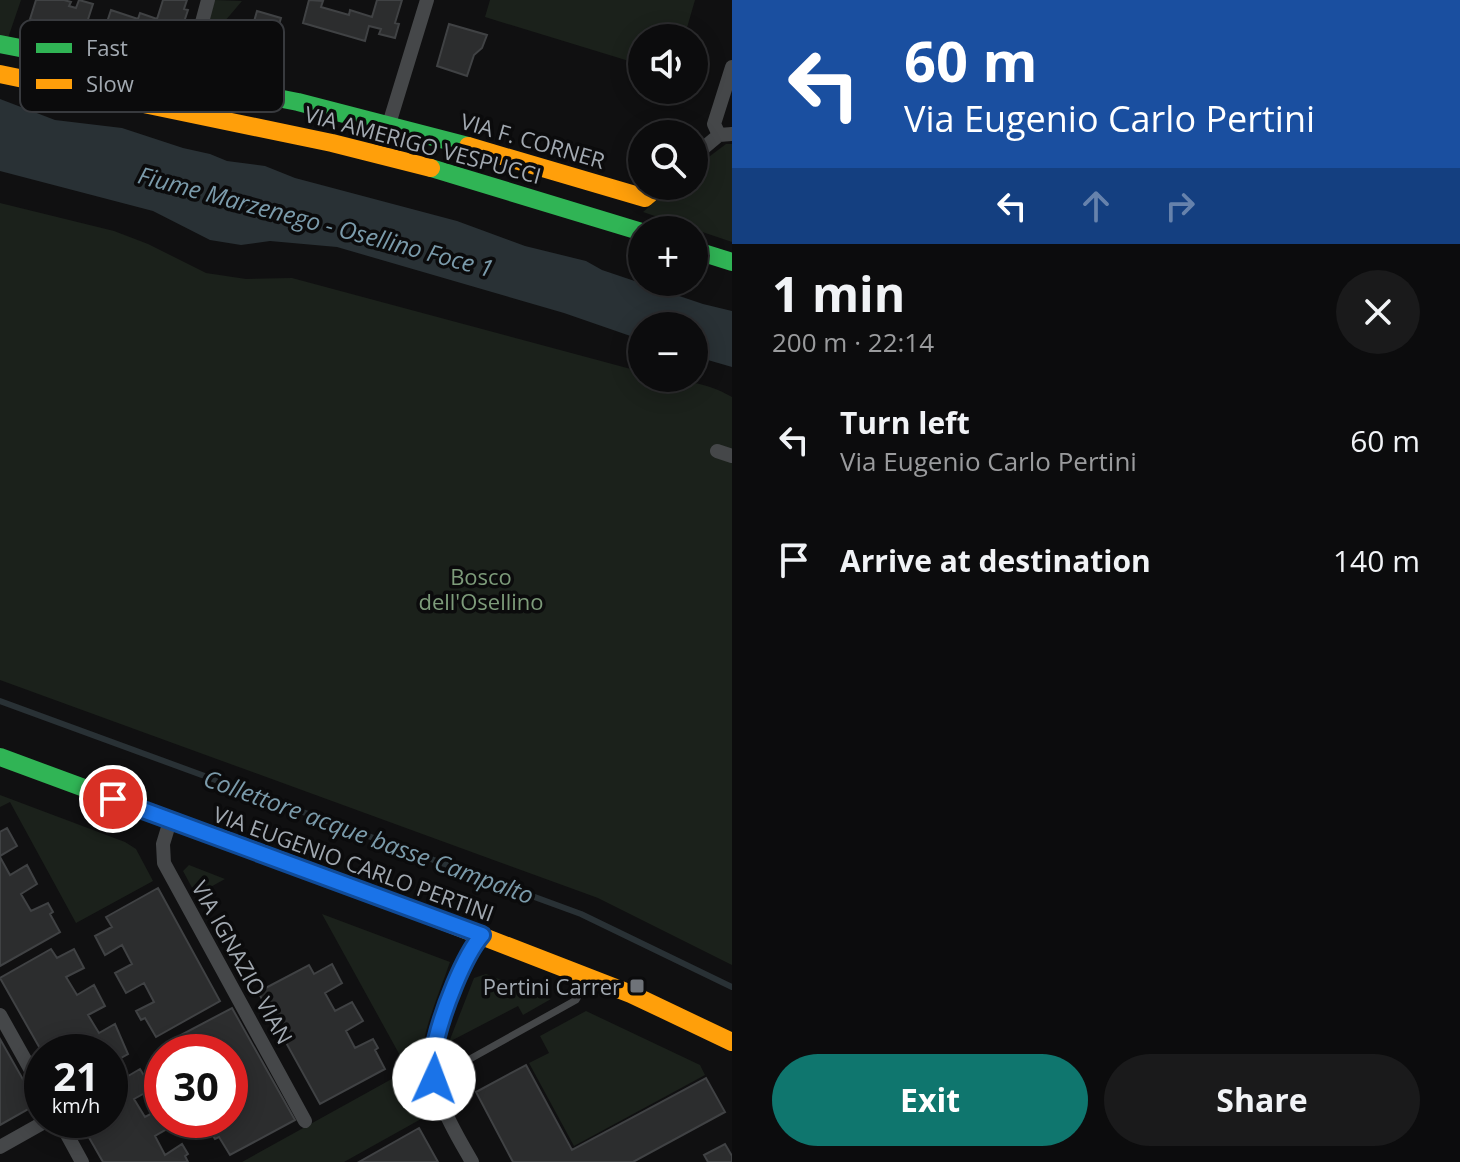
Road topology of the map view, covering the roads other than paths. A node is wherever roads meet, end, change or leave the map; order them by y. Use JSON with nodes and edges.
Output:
{"nodes":[{"id":1,"x":208,"y":0,"type":"edge"},
{"id":2,"x":427,"y":0,"type":"edge"},
{"id":3,"x":203,"y":20,"type":"edge"},
{"id":4,"x":0,"y":44,"type":"edge"},
{"id":5,"x":20,"y":48,"type":"edge"},
{"id":6,"x":732,"y":67,"type":"edge"},
{"id":7,"x":0,"y":74,"type":"edge"},
{"id":8,"x":20,"y":78,"type":"edge"},
{"id":9,"x":284,"y":100,"type":"edge"},
{"id":10,"x":191,"y":112,"type":"edge"},
{"id":11,"x":389,"y":124,"type":"junction"},
{"id":12,"x":725,"y":134,"type":"edge"},
{"id":13,"x":708,"y":146,"type":"edge"},
{"id":14,"x":628,"y":193,"type":"edge"},
{"id":15,"x":628,"y":228,"type":"edge"},
{"id":16,"x":708,"y":254,"type":"edge"},
{"id":17,"x":732,"y":262,"type":"edge"},
{"id":18,"x":0,"y":757,"type":"edge"},
{"id":19,"x":170,"y":821,"type":"junction"},
{"id":20,"x":482,"y":935,"type":"junction"},
{"id":21,"x":589,"y":977,"type":"junction"},
{"id":22,"x":0,"y":1015,"type":"edge"},
{"id":23,"x":732,"y":1042,"type":"edge"},
{"id":24,"x":24,"y":1058,"type":"edge"},
{"id":25,"x":434,"y":1079,"type":"junction"},
{"id":26,"x":305,"y":1121,"type":"dead end"},
{"id":27,"x":24,"y":1134,"type":"edge"},
{"id":28,"x":69,"y":1138,"type":"edge"},
{"id":29,"x":0,"y":1147,"type":"edge"},
{"id":30,"x":82,"y":1162,"type":"edge"},
{"id":31,"x":472,"y":1162,"type":"edge"}],
"edges":[{"from":1,"to":3,"type":"street"},
{"from":2,"to":11,"type":"street"},
{"from":4,"to":5,"type":"street"},
{"from":6,"to":12,"type":"street"},
{"from":7,"to":8,"type":"street","name":"VIA AMERIGO VESPUCCI"},
{"from":9,"to":11,"type":"street"},
{"from":10,"to":15,"type":"street","name":"VIA AMERIGO VESPUCCI"},
{"from":11,"to":14,"type":"street","name":"VIA F. CORNER"},
{"from":12,"to":13,"type":"street"},
{"from":16,"to":17,"type":"street"},
{"from":18,"to":19,"type":"street","name":"VIA EUGENIO CARLO PERTINI"},
{"from":19,"to":20,"type":"street","name":"VIA EUGENIO CARLO PERTINI"},
{"from":19,"to":26,"type":"street","name":"VIA IGNAZIO VIAN"},
{"from":20,"to":21,"type":"street","name":"VIA EUGENIO CARLO PERTINI"},
{"from":20,"to":25,"type":"street"},
{"from":21,"to":23,"type":"street","name":"VIA EUGENIO CARLO PERTINI"},
{"from":21,"to":25,"type":"lane"},
{"from":22,"to":24,"type":"street"},
{"from":25,"to":31,"type":"street"},
{"from":27,"to":29,"type":"street"},
{"from":28,"to":30,"type":"street"}]}
